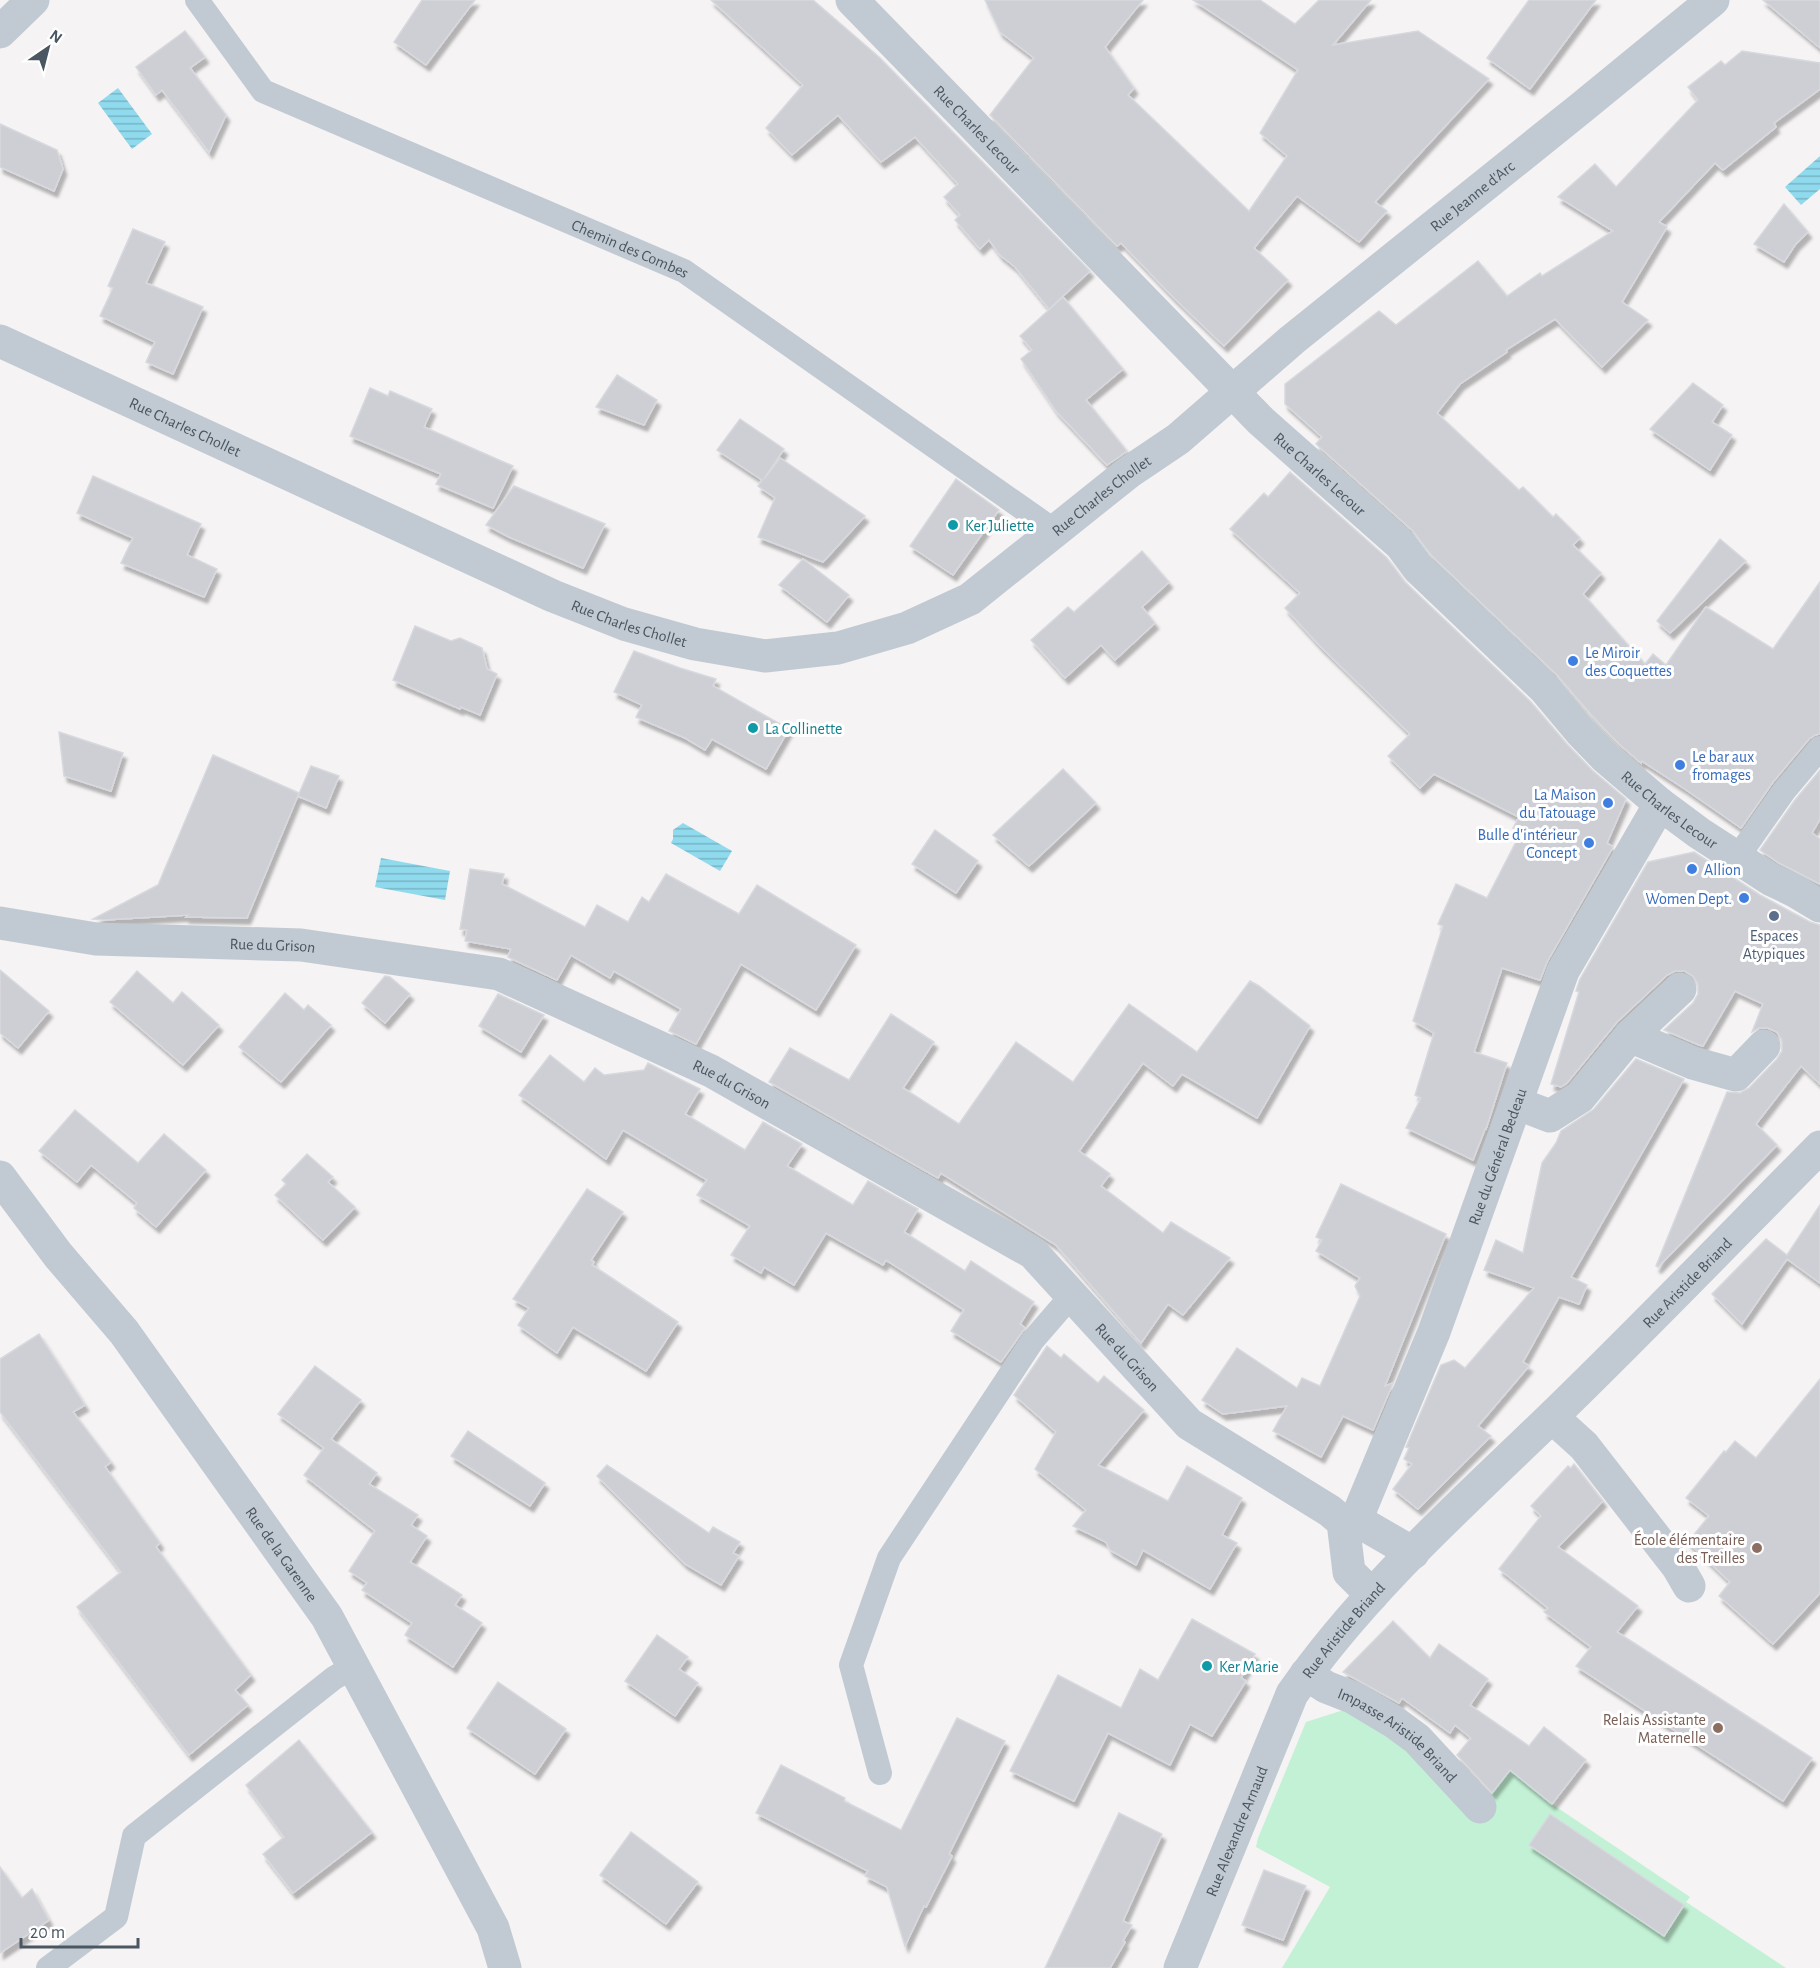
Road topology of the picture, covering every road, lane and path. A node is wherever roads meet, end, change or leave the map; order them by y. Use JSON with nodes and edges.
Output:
{"nodes":[{"id":1,"x":33,"y":0,"type":"edge"},
{"id":2,"x":197,"y":0,"type":"edge"},
{"id":3,"x":852,"y":0,"type":"edge"},
{"id":4,"x":1713,"y":0,"type":"edge"},
{"id":5,"x":0,"y":32,"type":"edge"},
{"id":6,"x":0,"y":341,"type":"edge"},
{"id":7,"x":1233,"y":392,"type":"junction"},
{"id":8,"x":1055,"y":531,"type":"junction"},
{"id":9,"x":1820,"y":748,"type":"edge"},
{"id":10,"x":1660,"y":804,"type":"junction"},
{"id":11,"x":1737,"y":858,"type":"junction"},
{"id":12,"x":1820,"y":906,"type":"edge"},
{"id":13,"x":0,"y":923,"type":"edge"},
{"id":14,"x":1680,"y":989,"type":"dead end"},
{"id":15,"x":1630,"y":1036,"type":"junction"},
{"id":16,"x":1764,"y":1046,"type":"dead end"},
{"id":17,"x":1516,"y":1103,"type":"junction"},
{"id":18,"x":1820,"y":1147,"type":"edge"},
{"id":19,"x":0,"y":1177,"type":"edge"},
{"id":20,"x":1072,"y":1295,"type":"junction"},
{"id":21,"x":1552,"y":1417,"type":"junction"},
{"id":22,"x":1349,"y":1521,"type":"junction"},
{"id":23,"x":1413,"y":1553,"type":"junction"},
{"id":24,"x":1689,"y":1586,"type":"dead end"},
{"id":25,"x":1372,"y":1595,"type":"junction"},
{"id":26,"x":353,"y":1667,"type":"junction"},
{"id":27,"x":1299,"y":1684,"type":"junction"},
{"id":28,"x":880,"y":1773,"type":"dead end"},
{"id":29,"x":1480,"y":1807,"type":"dead end"},
{"id":30,"x":48,"y":1968,"type":"edge"},
{"id":31,"x":505,"y":1968,"type":"edge"},
{"id":32,"x":1180,"y":1968,"type":"edge"}],
"edges":[{"from":1,"to":5,"type":"street"},
{"from":2,"to":8,"type":"lane","name":"Chemin des Combes"},
{"from":3,"to":7,"type":"street","name":"Rue Charles Lecour"},
{"from":4,"to":7,"type":"street","name":"Rue Jeanne d'Arc"},
{"from":6,"to":8,"type":"street","name":"Rue Charles Chollet"},
{"from":7,"to":8,"type":"street","name":"Rue Charles Chollet"},
{"from":7,"to":10,"type":"street","name":"Rue Charles Lecour"},
{"from":9,"to":11,"type":"lane"},
{"from":10,"to":11,"type":"street","name":"Rue Charles Lecour"},
{"from":10,"to":17,"type":"street","name":"Rue du Général Bedeau"},
{"from":11,"to":12,"type":"street","name":"Rue Charles Lecour"},
{"from":13,"to":20,"type":"street","name":"Rue du Grison"},
{"from":14,"to":15,"type":"street"},
{"from":15,"to":16,"type":"street"},
{"from":15,"to":17,"type":"street"},
{"from":17,"to":22,"type":"street","name":"Rue du Général Bedeau"},
{"from":18,"to":21,"type":"street","name":"Rue Aristide Briand"},
{"from":19,"to":26,"type":"street","name":"Rue de la Garenne"},
{"from":20,"to":22,"type":"street","name":"Rue du Grison"},
{"from":20,"to":28,"type":"lane"},
{"from":21,"to":23,"type":"street","name":"Rue Aristide Briand"},
{"from":21,"to":24,"type":"street"},
{"from":22,"to":23,"type":"street","name":"Rue du Grison"},
{"from":22,"to":25,"type":"street"},
{"from":23,"to":25,"type":"street","name":"Rue Aristide Briand"},
{"from":25,"to":27,"type":"street","name":"Rue Aristide Briand"},
{"from":26,"to":30,"type":"lane"},
{"from":26,"to":31,"type":"street","name":"Rue de la Garenne"},
{"from":27,"to":29,"type":"street","name":"Impasse Aristide Briand"},
{"from":27,"to":32,"type":"street","name":"Rue Alexandre Arnaud"}]}
